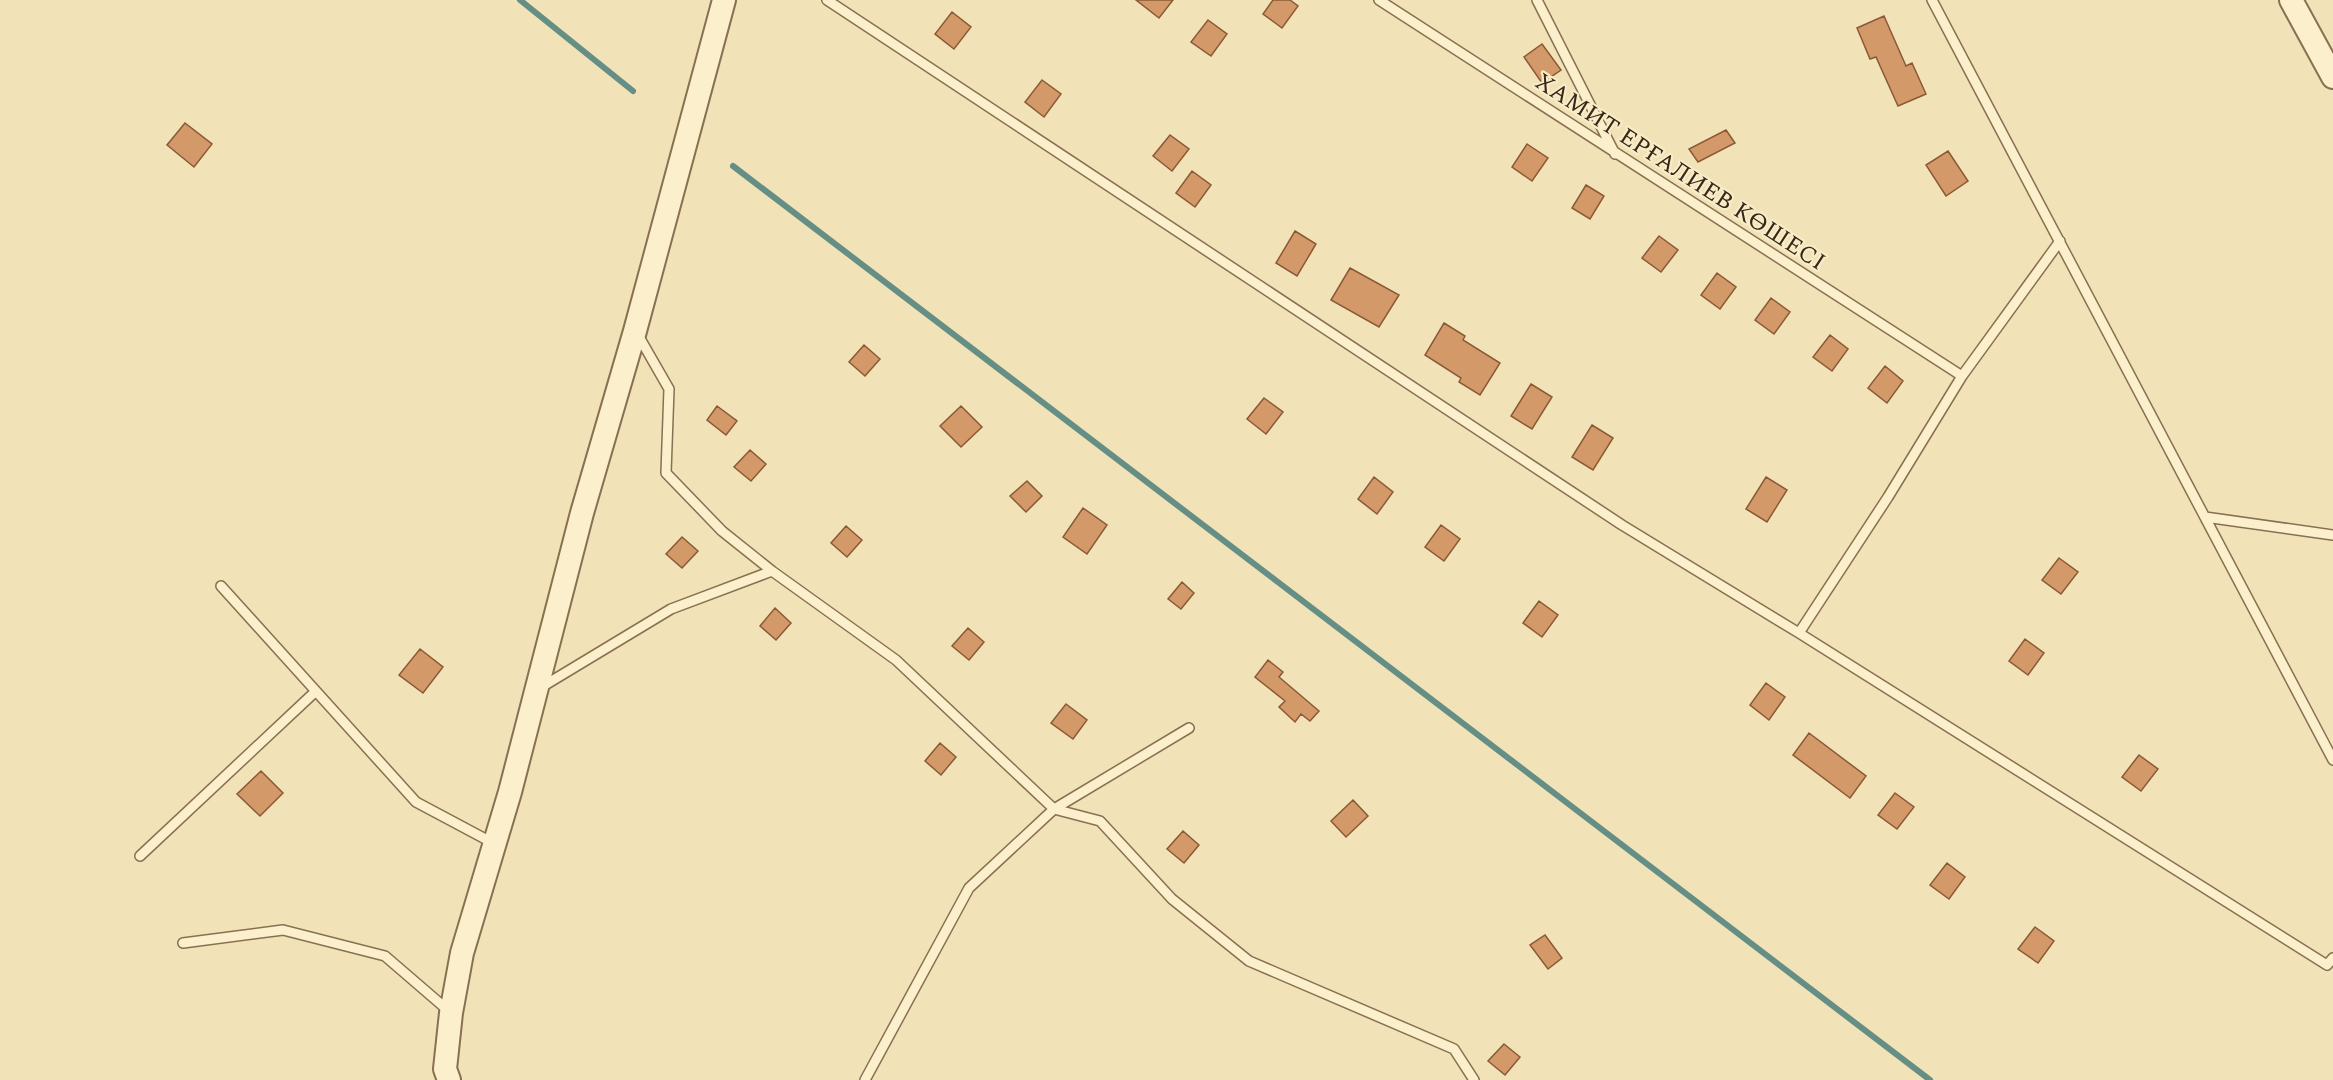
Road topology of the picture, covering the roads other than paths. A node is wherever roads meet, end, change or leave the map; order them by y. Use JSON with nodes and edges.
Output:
{"nodes":[{"id":1,"x":724,"y":0,"type":"edge"},
{"id":2,"x":827,"y":0,"type":"edge"},
{"id":3,"x":1379,"y":0,"type":"edge"},
{"id":4,"x":1536,"y":0,"type":"edge"},
{"id":5,"x":1932,"y":0,"type":"edge"},
{"id":6,"x":2291,"y":0,"type":"edge"},
{"id":7,"x":2333,"y":76,"type":"edge"},
{"id":8,"x":1615,"y":154,"type":"junction"},
{"id":9,"x":2060,"y":241,"type":"junction"},
{"id":10,"x":635,"y":331,"type":"junction"},
{"id":11,"x":1962,"y":376,"type":"junction"},
{"id":12,"x":2205,"y":517,"type":"junction"},
{"id":13,"x":2333,"y":535,"type":"edge"},
{"id":14,"x":772,"y":571,"type":"junction"},
{"id":15,"x":221,"y":586,"type":"dead end"},
{"id":16,"x":1799,"y":633,"type":"junction"},
{"id":17,"x":316,"y":691,"type":"junction"},
{"id":18,"x":536,"y":691,"type":"junction"},
{"id":19,"x":1189,"y":728,"type":"dead end"},
{"id":20,"x":2333,"y":760,"type":"edge"},
{"id":21,"x":1054,"y":809,"type":"junction"},
{"id":22,"x":495,"y":843,"type":"junction"},
{"id":23,"x":140,"y":856,"type":"dead end"},
{"id":24,"x":183,"y":943,"type":"dead end"},
{"id":25,"x":2331,"y":964,"type":"edge"},
{"id":26,"x":451,"y":1013,"type":"junction"},
{"id":27,"x":449,"y":1080,"type":"edge"},
{"id":28,"x":865,"y":1080,"type":"edge"},
{"id":29,"x":1474,"y":1080,"type":"edge"}],
"edges":[{"from":1,"to":10,"type":"street"},
{"from":2,"to":16,"type":"lane"},
{"from":3,"to":8,"type":"lane","name":"ХАМИТ ЕРҒАЛИЕВ КӨШЕСІ"},
{"from":4,"to":8,"type":"lane"},
{"from":5,"to":9,"type":"lane"},
{"from":6,"to":7,"type":"street"},
{"from":8,"to":11,"type":"lane","name":"ХАМИТ ЕРҒАЛИЕВ КӨШЕСІ"},
{"from":9,"to":11,"type":"lane"},
{"from":9,"to":12,"type":"lane"},
{"from":10,"to":14,"type":"lane"},
{"from":10,"to":18,"type":"street"},
{"from":11,"to":16,"type":"lane"},
{"from":12,"to":13,"type":"lane"},
{"from":12,"to":20,"type":"lane"},
{"from":14,"to":18,"type":"lane"},
{"from":14,"to":21,"type":"lane"},
{"from":15,"to":17,"type":"lane"},
{"from":16,"to":25,"type":"lane"},
{"from":17,"to":22,"type":"lane"},
{"from":17,"to":23,"type":"lane"},
{"from":18,"to":22,"type":"street"},
{"from":19,"to":21,"type":"lane"},
{"from":21,"to":28,"type":"lane"},
{"from":21,"to":29,"type":"lane"},
{"from":22,"to":26,"type":"street"},
{"from":24,"to":26,"type":"lane"},
{"from":26,"to":27,"type":"street"}]}
